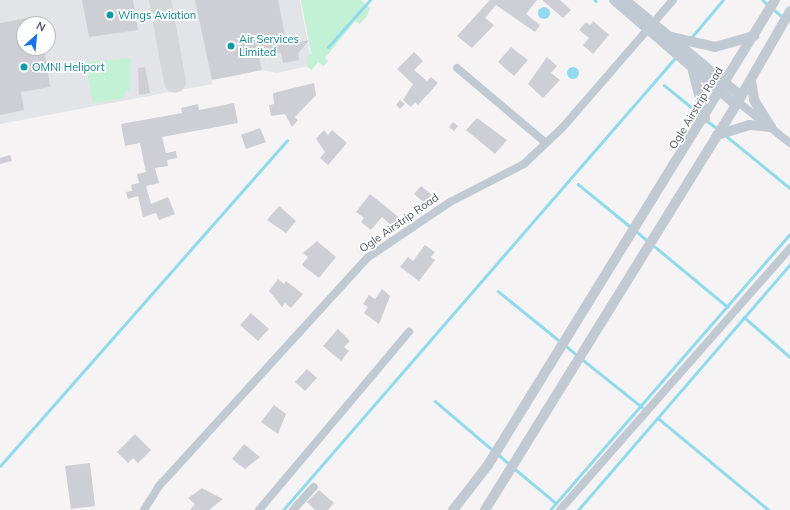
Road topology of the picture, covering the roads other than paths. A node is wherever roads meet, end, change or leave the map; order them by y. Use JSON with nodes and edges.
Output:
{"nodes":[{"id":1,"x":614,"y":0,"type":"edge"},
{"id":2,"x":625,"y":0,"type":"edge"},
{"id":3,"x":673,"y":0,"type":"edge"},
{"id":4,"x":775,"y":0,"type":"edge"},
{"id":5,"x":790,"y":11,"type":"edge"},
{"id":6,"x":650,"y":27,"type":"junction"},
{"id":7,"x":665,"y":35,"type":"junction"},
{"id":8,"x":754,"y":36,"type":"junction"},
{"id":9,"x":457,"y":68,"type":"dead end"},
{"id":10,"x":693,"y":71,"type":"junction"},
{"id":11,"x":751,"y":80,"type":"junction"},
{"id":12,"x":726,"y":83,"type":"junction"},
{"id":13,"x":720,"y":94,"type":"junction"},
{"id":14,"x":739,"y":101,"type":"junction"},
{"id":15,"x":705,"y":118,"type":"junction"},
{"id":16,"x":771,"y":128,"type":"junction"},
{"id":17,"x":717,"y":135,"type":"junction"},
{"id":18,"x":546,"y":143,"type":"junction"},
{"id":19,"x":790,"y":143,"type":"edge"},
{"id":20,"x":790,"y":248,"type":"edge"},
{"id":21,"x":409,"y":332,"type":"dead end"},
{"id":22,"x":314,"y":486,"type":"dead end"},
{"id":23,"x":144,"y":510,"type":"edge"},
{"id":24,"x":259,"y":510,"type":"edge"},
{"id":25,"x":293,"y":510,"type":"edge"},
{"id":26,"x":453,"y":510,"type":"edge"},
{"id":27,"x":486,"y":510,"type":"edge"},
{"id":28,"x":560,"y":510,"type":"edge"}],
"edges":[{"from":1,"to":6,"type":"street"},
{"from":2,"to":6,"type":"street"},
{"from":3,"to":6,"type":"street","name":"Ogle Airstrip Road"},
{"from":4,"to":8,"type":"street","name":"Ogle Airstrip Road"},
{"from":5,"to":11,"type":"street"},
{"from":6,"to":7,"type":"street"},
{"from":6,"to":10,"type":"street"},
{"from":6,"to":18,"type":"street","name":"Ogle Airstrip Road"},
{"from":7,"to":8,"type":"street"},
{"from":7,"to":12,"type":"street"},
{"from":8,"to":12,"type":"street","name":"Ogle Airstrip Road"},
{"from":9,"to":18,"type":"street"},
{"from":10,"to":13,"type":"street"},
{"from":10,"to":15,"type":"street"},
{"from":11,"to":14,"type":"street"},
{"from":11,"to":16,"type":"street"},
{"from":12,"to":13,"type":"street","name":"Ogle Airstrip Road"},
{"from":12,"to":14,"type":"street"},
{"from":13,"to":14,"type":"street"},
{"from":13,"to":15,"type":"street","name":"Ogle Airstrip Road"},
{"from":14,"to":16,"type":"street"},
{"from":14,"to":17,"type":"street"},
{"from":15,"to":26,"type":"street","name":"Ogle Airstrip Road"},
{"from":16,"to":17,"type":"street"},
{"from":16,"to":19,"type":"street"},
{"from":17,"to":27,"type":"street"},
{"from":18,"to":23,"type":"street","name":"Ogle Airstrip Road"},
{"from":20,"to":28,"type":"street"},
{"from":21,"to":24,"type":"street"},
{"from":22,"to":25,"type":"street"}]}
